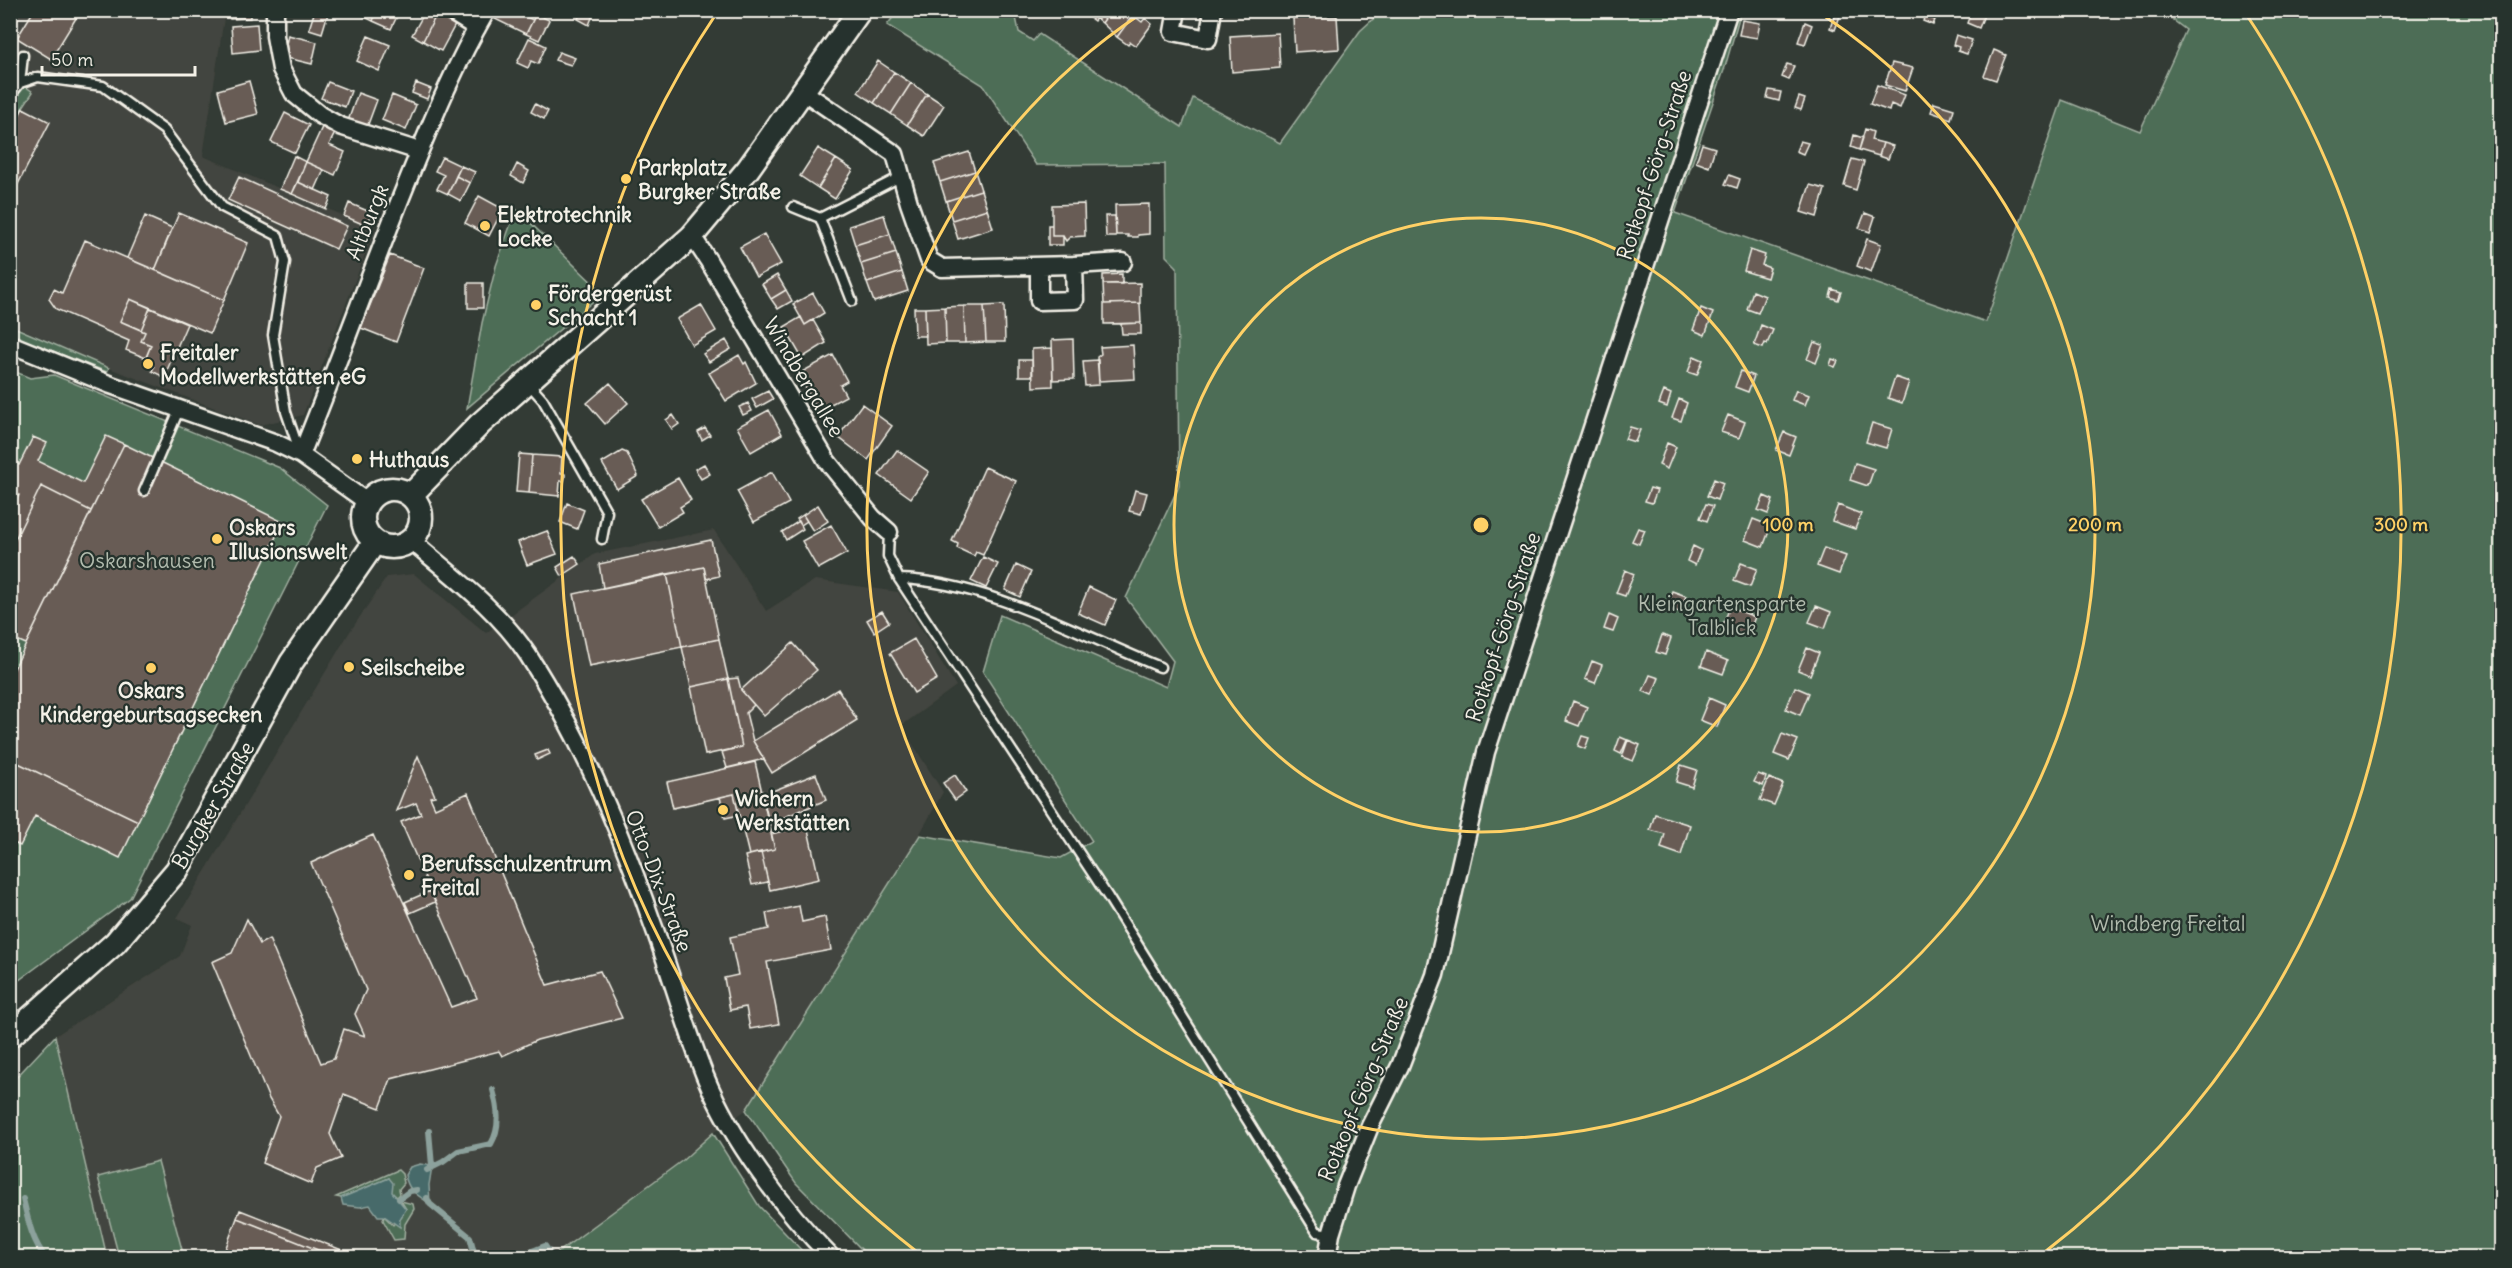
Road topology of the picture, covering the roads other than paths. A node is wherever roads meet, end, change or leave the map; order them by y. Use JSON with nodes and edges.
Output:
{"nodes":[{"id":1,"x":275,"y":10,"type":"edge"},
{"id":2,"x":448,"y":10,"type":"edge"},
{"id":3,"x":488,"y":10,"type":"edge"},
{"id":4,"x":860,"y":10,"type":"edge"},
{"id":5,"x":1177,"y":10,"type":"edge"},
{"id":6,"x":1213,"y":10,"type":"edge"},
{"id":7,"x":1729,"y":10,"type":"edge"},
{"id":8,"x":477,"y":28,"type":"junction"},
{"id":9,"x":23,"y":55,"type":"dead end"},
{"id":10,"x":20,"y":83,"type":"junction"},
{"id":11,"x":804,"y":92,"type":"junction"},
{"id":12,"x":10,"y":96,"type":"edge"},
{"id":13,"x":419,"y":151,"type":"junction"},
{"id":14,"x":902,"y":176,"type":"junction"},
{"id":15,"x":793,"y":207,"type":"dead end"},
{"id":16,"x":820,"y":218,"type":"junction"},
{"id":17,"x":692,"y":236,"type":"junction"},
{"id":18,"x":1123,"y":262,"type":"dead end"},
{"id":19,"x":1074,"y":265,"type":"junction"},
{"id":20,"x":1039,"y":266,"type":"junction"},
{"id":21,"x":852,"y":301,"type":"dead end"},
{"id":22,"x":10,"y":344,"type":"edge"},
{"id":23,"x":527,"y":382,"type":"junction"},
{"id":24,"x":179,"y":410,"type":"junction"},
{"id":25,"x":301,"y":455,"type":"junction"},
{"id":26,"x":144,"y":490,"type":"dead end"},
{"id":27,"x":411,"y":495,"type":"junction"},
{"id":28,"x":367,"y":502,"type":"junction"},
{"id":29,"x":889,"y":532,"type":"joint"},
{"id":30,"x":602,"y":539,"type":"dead end"},
{"id":31,"x":412,"y":541,"type":"junction"},
{"id":32,"x":375,"y":542,"type":"junction"},
{"id":33,"x":899,"y":579,"type":"junction"},
{"id":34,"x":1160,"y":667,"type":"dead end"},
{"id":35,"x":10,"y":1036,"type":"edge"},
{"id":36,"x":1331,"y":1234,"type":"junction"},
{"id":37,"x":832,"y":1257,"type":"edge"},
{"id":38,"x":1327,"y":1257,"type":"edge"}],
"edges":[{"from":1,"to":13,"type":"street"},
{"from":2,"to":8,"type":"street"},
{"from":3,"to":8,"type":"street","name":"Altburgk"},
{"from":4,"to":11,"type":"main road"},
{"from":5,"to":6,"type":"street"},
{"from":7,"to":36,"type":"street","name":"Rotkopf-Görg-Straße"},
{"from":8,"to":13,"type":"street","name":"Altburgk"},
{"from":9,"to":10,"type":"lane"},
{"from":10,"to":12,"type":"lane"},
{"from":10,"to":25,"type":"lane"},
{"from":11,"to":14,"type":"street"},
{"from":11,"to":17,"type":"main road"},
{"from":13,"to":25,"type":"street","name":"Altburgk"},
{"from":14,"to":16,"type":"lane"},
{"from":14,"to":20,"type":"street"},
{"from":15,"to":16,"type":"lane"},
{"from":16,"to":21,"type":"lane"},
{"from":17,"to":23,"type":"main road"},
{"from":17,"to":29,"type":"street","name":"Windbergallee"},
{"from":18,"to":19,"type":"street"},
{"from":19,"to":20,"type":"street"},
{"from":19,"to":20,"type":"street"},
{"from":22,"to":24,"type":"street"},
{"from":23,"to":27,"type":"main road"},
{"from":23,"to":30,"type":"lane"},
{"from":24,"to":25,"type":"street"},
{"from":24,"to":26,"type":"lane"},
{"from":25,"to":28,"type":"street"},
{"from":27,"to":28,"type":"main road"},
{"from":27,"to":31,"type":"main road"},
{"from":28,"to":32,"type":"main road"},
{"from":29,"to":33,"type":"lane"},
{"from":31,"to":32,"type":"main road"},
{"from":31,"to":37,"type":"street","name":"Otto-Dix-Straße"},
{"from":32,"to":35,"type":"main road","name":"Burgker Straße"},
{"from":33,"to":34,"type":"lane"},
{"from":33,"to":36,"type":"lane"},
{"from":36,"to":38,"type":"street","name":"Rotkopf-Görg-Straße"}]}
